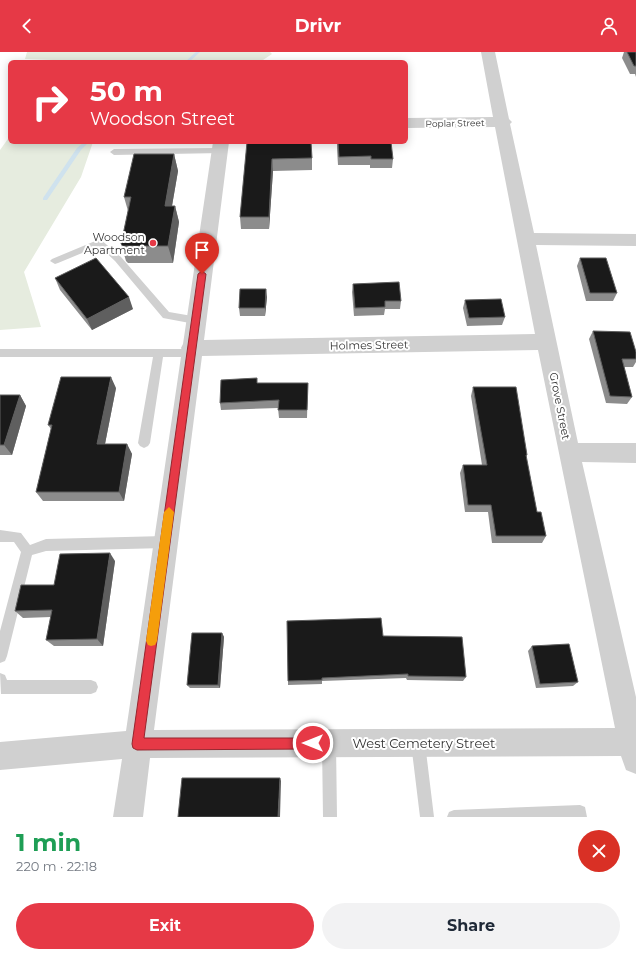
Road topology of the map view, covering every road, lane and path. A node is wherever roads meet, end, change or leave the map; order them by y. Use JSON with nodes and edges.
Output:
{"nodes":[{"id":1,"x":488,"y":52,"type":"edge"},
{"id":2,"x":504,"y":122,"type":"junction"},
{"id":3,"x":408,"y":123,"type":"edge"},
{"id":4,"x":220,"y":147,"type":"edge"},
{"id":5,"x":114,"y":152,"type":"dead end"},
{"id":6,"x":525,"y":239,"type":"junction"},
{"id":7,"x":636,"y":240,"type":"edge"},
{"id":8,"x":55,"y":260,"type":"dead end"},
{"id":9,"x":195,"y":320,"type":"junction"},
{"id":10,"x":547,"y":342,"type":"junction"},
{"id":11,"x":191,"y":350,"type":"junction"},
{"id":12,"x":0,"y":353,"type":"edge"},
{"id":13,"x":158,"y":353,"type":"junction"},
{"id":14,"x":144,"y":443,"type":"dead end"},
{"id":15,"x":569,"y":452,"type":"junction"},
{"id":16,"x":636,"y":453,"type":"edge"},
{"id":17,"x":0,"y":536,"type":"edge"},
{"id":18,"x":165,"y":542,"type":"junction"},
{"id":19,"x":27,"y":551,"type":"junction"},
{"id":20,"x":0,"y":656,"type":"edge"},
{"id":21,"x":0,"y":680,"type":"edge"},
{"id":22,"x":91,"y":686,"type":"dead end"},
{"id":23,"x":329,"y":743,"type":"junction"},
{"id":24,"x":418,"y":743,"type":"junction"},
{"id":25,"x":137,"y":744,"type":"junction"},
{"id":26,"x":634,"y":751,"type":"edge"},
{"id":27,"x":0,"y":756,"type":"edge"},
{"id":28,"x":128,"y":817,"type":"edge"},
{"id":29,"x":330,"y":817,"type":"edge"},
{"id":30,"x":427,"y":817,"type":"edge"},
{"id":31,"x":454,"y":817,"type":"edge"},
{"id":32,"x":580,"y":817,"type":"edge"}],
"edges":[{"from":1,"to":2,"type":"street","name":"Grove Street"},
{"from":2,"to":3,"type":"street","name":"Poplar Street"},
{"from":2,"to":6,"type":"street","name":"Grove Street"},
{"from":4,"to":5,"type":"lane"},
{"from":4,"to":9,"type":"street"},
{"from":6,"to":7,"type":"street"},
{"from":6,"to":10,"type":"street","name":"Grove Street"},
{"from":8,"to":9,"type":"lane"},
{"from":9,"to":11,"type":"street"},
{"from":10,"to":11,"type":"street","name":"Holmes Street"},
{"from":10,"to":15,"type":"street","name":"Grove Street"},
{"from":11,"to":13,"type":"lane"},
{"from":11,"to":18,"type":"street"},
{"from":12,"to":13,"type":"lane"},
{"from":13,"to":14,"type":"lane"},
{"from":15,"to":16,"type":"street"},
{"from":15,"to":26,"type":"street","name":"Grove Street"},
{"from":17,"to":19,"type":"lane"},
{"from":18,"to":19,"type":"lane"},
{"from":18,"to":25,"type":"street"},
{"from":19,"to":20,"type":"lane"},
{"from":21,"to":22,"type":"lane"},
{"from":23,"to":24,"type":"street","name":"West Cemetery Street"},
{"from":23,"to":25,"type":"street","name":"West Cemetery Street"},
{"from":23,"to":29,"type":"lane"},
{"from":24,"to":26,"type":"street","name":"West Cemetery Street"},
{"from":24,"to":30,"type":"lane"},
{"from":25,"to":27,"type":"street","name":"West Cemetery Street"},
{"from":25,"to":28,"type":"street"},
{"from":31,"to":32,"type":"lane"}]}
